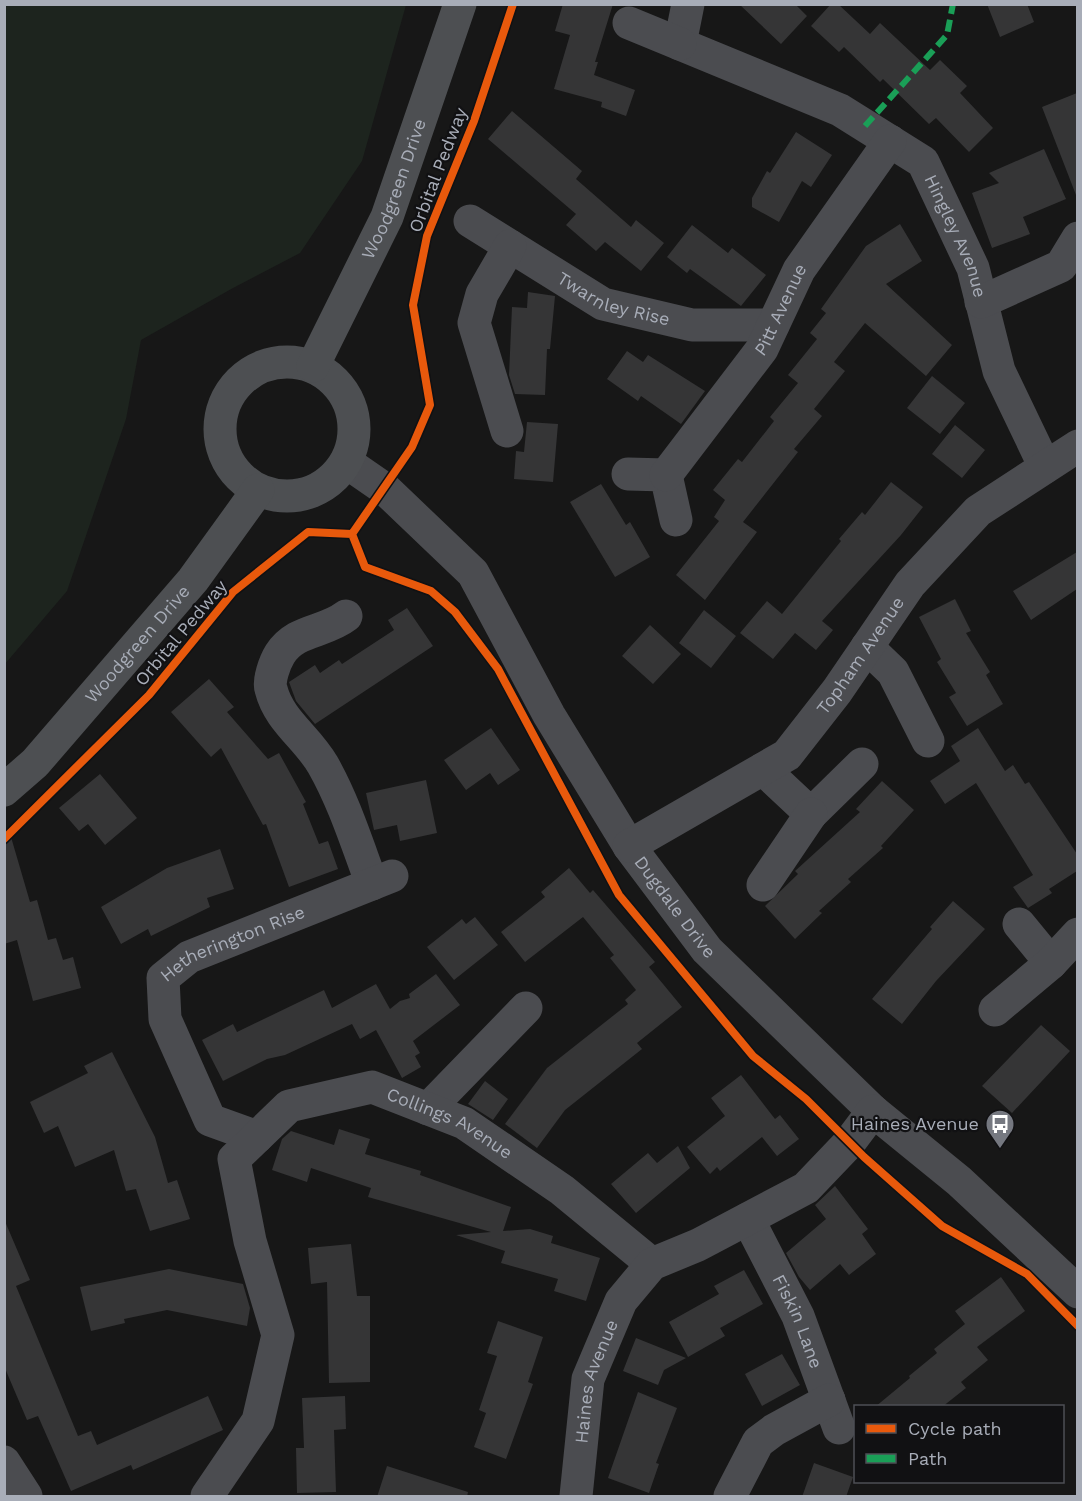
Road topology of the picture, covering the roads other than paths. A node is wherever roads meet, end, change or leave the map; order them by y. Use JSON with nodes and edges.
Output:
{"nodes":[{"id":1,"x":460,"y":4,"type":"edge"},
{"id":2,"x":688,"y":4,"type":"edge"},
{"id":3,"x":629,"y":23,"type":"dead end"},
{"id":4,"x":680,"y":44,"type":"junction"},
{"id":5,"x":890,"y":141,"type":"junction"},
{"id":6,"x":470,"y":221,"type":"dead end"},
{"id":7,"x":1077,"y":238,"type":"edge"},
{"id":8,"x":510,"y":246,"type":"junction"},
{"id":9,"x":981,"y":302,"type":"junction"},
{"id":10,"x":773,"y":325,"type":"junction"},
{"id":11,"x":313,"y":366,"type":"junction"},
{"id":12,"x":507,"y":431,"type":"dead end"},
{"id":13,"x":1077,"y":446,"type":"edge"},
{"id":14,"x":346,"y":462,"type":"junction"},
{"id":15,"x":1045,"y":467,"type":"junction"},
{"id":16,"x":627,"y":474,"type":"dead end"},
{"id":17,"x":666,"y":475,"type":"junction"},
{"id":18,"x":258,"y":490,"type":"junction"},
{"id":19,"x":676,"y":520,"type":"dead end"},
{"id":20,"x":346,"y":616,"type":"dead end"},
{"id":21,"x":867,"y":647,"type":"junction"},
{"id":22,"x":928,"y":741,"type":"dead end"},
{"id":23,"x":862,"y":764,"type":"dead end"},
{"id":24,"x":763,"y":769,"type":"junction"},
{"id":25,"x":4,"y":790,"type":"edge"},
{"id":26,"x":810,"y":814,"type":"junction"},
{"id":27,"x":629,"y":846,"type":"junction"},
{"id":28,"x":763,"y":885,"type":"dead end"},
{"id":29,"x":1019,"y":924,"type":"dead end"},
{"id":30,"x":1077,"y":934,"type":"edge"},
{"id":31,"x":1052,"y":963,"type":"junction"},
{"id":32,"x":526,"y":1008,"type":"dead end"},
{"id":33,"x":995,"y":1010,"type":"dead end"},
{"id":34,"x":428,"y":1109,"type":"junction"},
{"id":35,"x":873,"y":1111,"type":"junction"},
{"id":36,"x":257,"y":1137,"type":"junction"},
{"id":37,"x":748,"y":1219,"type":"junction"},
{"id":38,"x":652,"y":1264,"type":"junction"},
{"id":39,"x":1077,"y":1292,"type":"edge"},
{"id":40,"x":4,"y":1462,"type":"edge"},
{"id":41,"x":25,"y":1496,"type":"edge"},
{"id":42,"x":207,"y":1497,"type":"edge"},
{"id":43,"x":576,"y":1497,"type":"edge"},
{"id":44,"x":730,"y":1497,"type":"edge"}],
"edges":[{"from":1,"to":11,"type":"main road","name":"Woodgreen Drive"},
{"from":2,"to":4,"type":"street"},
{"from":3,"to":4,"type":"street","name":"Hingley Avenue"},
{"from":4,"to":5,"type":"street","name":"Hingley Avenue"},
{"from":5,"to":9,"type":"street","name":"Hingley Avenue"},
{"from":5,"to":10,"type":"street","name":"Pitt Avenue"},
{"from":6,"to":8,"type":"street","name":"Twarnley Rise"},
{"from":7,"to":9,"type":"street"},
{"from":8,"to":10,"type":"street","name":"Twarnley Rise"},
{"from":8,"to":12,"type":"street"},
{"from":9,"to":15,"type":"street","name":"Hingley Avenue"},
{"from":10,"to":17,"type":"street","name":"Pitt Avenue"},
{"from":11,"to":14,"type":"main road"},
{"from":11,"to":18,"type":"main road"},
{"from":13,"to":15,"type":"street","name":"Topham Avenue"},
{"from":14,"to":18,"type":"main road"},
{"from":14,"to":27,"type":"street","name":"Dugdale Drive"},
{"from":15,"to":21,"type":"street","name":"Topham Avenue"},
{"from":16,"to":17,"type":"street"},
{"from":17,"to":19,"type":"street"},
{"from":18,"to":25,"type":"main road","name":"Woodgreen Drive"},
{"from":20,"to":36,"type":"street","name":"Hetherington Rise"},
{"from":21,"to":22,"type":"street"},
{"from":21,"to":24,"type":"street","name":"Topham Avenue"},
{"from":23,"to":26,"type":"street"},
{"from":24,"to":26,"type":"street"},
{"from":24,"to":27,"type":"street","name":"Topham Avenue"},
{"from":26,"to":28,"type":"street"},
{"from":27,"to":35,"type":"street","name":"Dugdale Drive"},
{"from":29,"to":31,"type":"street"},
{"from":30,"to":31,"type":"street"},
{"from":31,"to":33,"type":"street"},
{"from":32,"to":34,"type":"street"},
{"from":34,"to":36,"type":"street","name":"Collings Avenue"},
{"from":34,"to":38,"type":"street","name":"Collings Avenue"},
{"from":35,"to":37,"type":"street","name":"Haines Avenue"},
{"from":35,"to":39,"type":"street","name":"Dugdale Drive"},
{"from":36,"to":42,"type":"street","name":"Collings Avenue"},
{"from":37,"to":38,"type":"street","name":"Haines Avenue"},
{"from":37,"to":44,"type":"street","name":"Fiskin Lane"},
{"from":38,"to":43,"type":"street","name":"Haines Avenue"},
{"from":40,"to":41,"type":"street"}]}
